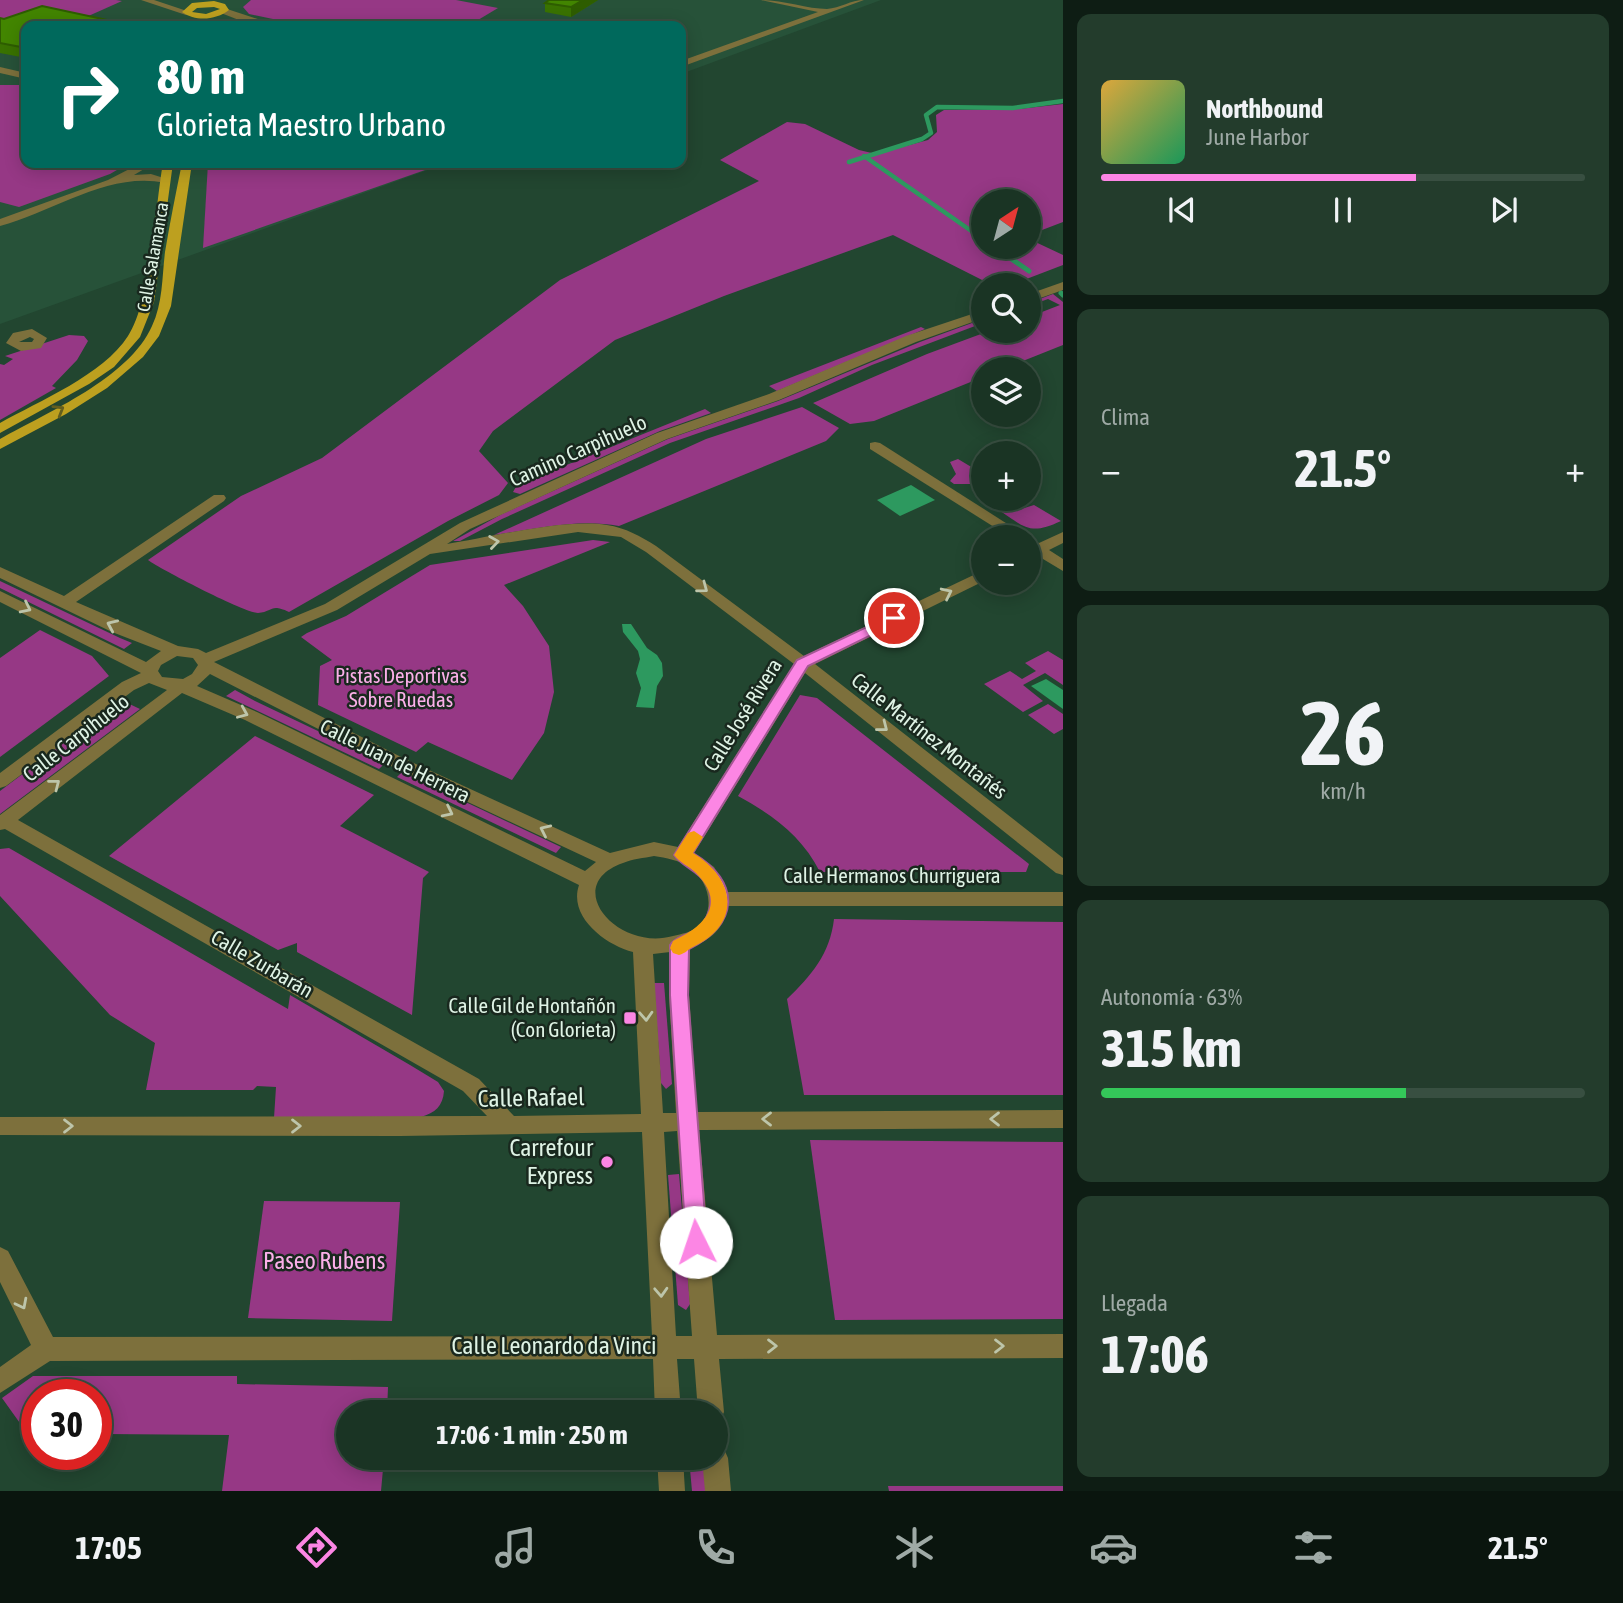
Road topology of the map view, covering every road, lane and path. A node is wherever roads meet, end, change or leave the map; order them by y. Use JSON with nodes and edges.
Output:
{"nodes":[{"id":1,"x":145,"y":0,"type":"edge"},
{"id":2,"x":765,"y":0,"type":"edge"},
{"id":3,"x":860,"y":0,"type":"edge"},
{"id":4,"x":204,"y":3,"type":"edge"},
{"id":5,"x":163,"y":4,"type":"junction"},
{"id":6,"x":226,"y":5,"type":"edge"},
{"id":7,"x":826,"y":11,"type":"junction"},
{"id":8,"x":189,"y":13,"type":"junction"},
{"id":9,"x":210,"y":16,"type":"junction"},
{"id":10,"x":188,"y":21,"type":"edge"},
{"id":11,"x":208,"y":21,"type":"edge"},
{"id":12,"x":249,"y":21,"type":"joint"},
{"id":13,"x":686,"y":62,"type":"edge"},
{"id":14,"x":1,"y":71,"type":"edge"},
{"id":15,"x":21,"y":75,"type":"edge"},
{"id":16,"x":139,"y":168,"type":"edge"},
{"id":17,"x":167,"y":168,"type":"edge"},
{"id":18,"x":186,"y":168,"type":"edge"},
{"id":19,"x":165,"y":180,"type":"junction"},
{"id":20,"x":112,"y":182,"type":"junction"},
{"id":21,"x":0,"y":223,"type":"edge"},
{"id":22,"x":1063,"y":286,"type":"edge"},
{"id":23,"x":1041,"y":294,"type":"edge"},
{"id":24,"x":971,"y":318,"type":"edge"},
{"id":25,"x":13,"y":345,"type":"dead end"},
{"id":26,"x":0,"y":351,"type":"edge"},
{"id":27,"x":0,"y":429,"type":"edge"},
{"id":28,"x":0,"y":445,"type":"edge"},
{"id":29,"x":875,"y":446,"type":"dead end"},
{"id":30,"x":219,"y":498,"type":"dead end"},
{"id":31,"x":1001,"y":525,"type":"edge"},
{"id":32,"x":1063,"y":537,"type":"edge"},
{"id":33,"x":1041,"y":546,"type":"edge"},
{"id":34,"x":427,"y":551,"type":"junction"},
{"id":35,"x":1041,"y":554,"type":"edge"},
{"id":36,"x":1063,"y":566,"type":"edge"},
{"id":37,"x":0,"y":572,"type":"edge"},
{"id":38,"x":971,"y":581,"type":"edge"},
{"id":39,"x":0,"y":596,"type":"edge"},
{"id":40,"x":64,"y":603,"type":"junction"},
{"id":41,"x":175,"y":651,"type":"junction"},
{"id":42,"x":206,"y":663,"type":"junction"},
{"id":43,"x":803,"y":663,"type":"junction"},
{"id":44,"x":150,"y":673,"type":"junction"},
{"id":45,"x":179,"y":686,"type":"junction"},
{"id":46,"x":0,"y":782,"type":"edge"},
{"id":47,"x":3,"y":822,"type":"edge"},
{"id":48,"x":683,"y":855,"type":"junction"},
{"id":49,"x":607,"y":859,"type":"junction"},
{"id":50,"x":1063,"y":869,"type":"edge"},
{"id":51,"x":588,"y":881,"type":"junction"},
{"id":52,"x":1063,"y":899,"type":"edge"},
{"id":53,"x":720,"y":900,"type":"junction"},
{"id":54,"x":680,"y":945,"type":"junction"},
{"id":55,"x":643,"y":948,"type":"junction"},
{"id":56,"x":1063,"y":1119,"type":"edge"},
{"id":57,"x":687,"y":1122,"type":"junction"},
{"id":58,"x":652,"y":1123,"type":"junction"},
{"id":59,"x":507,"y":1124,"type":"junction"},
{"id":60,"x":0,"y":1126,"type":"edge"},
{"id":61,"x":0,"y":1258,"type":"edge"},
{"id":62,"x":664,"y":1345,"type":"junction"},
{"id":63,"x":704,"y":1346,"type":"junction"},
{"id":64,"x":1063,"y":1346,"type":"edge"},
{"id":65,"x":46,"y":1349,"type":"junction"},
{"id":66,"x":0,"y":1381,"type":"edge"},
{"id":67,"x":667,"y":1400,"type":"edge"},
{"id":68,"x":710,"y":1400,"type":"edge"},
{"id":69,"x":671,"y":1470,"type":"edge"},
{"id":70,"x":716,"y":1470,"type":"edge"},
{"id":71,"x":672,"y":1491,"type":"edge"},
{"id":72,"x":719,"y":1491,"type":"edge"}],
"edges":[{"from":1,"to":5,"type":"street"},
{"from":2,"to":7,"type":"street"},
{"from":3,"to":7,"type":"street"},
{"from":4,"to":5,"type":"street"},
{"from":4,"to":6,"type":"main road"},
{"from":4,"to":8,"type":"main road"},
{"from":5,"to":8,"type":"street"},
{"from":6,"to":9,"type":"main road"},
{"from":6,"to":12,"type":"street"},
{"from":7,"to":13,"type":"street"},
{"from":8,"to":9,"type":"main road"},
{"from":8,"to":10,"type":"main road"},
{"from":9,"to":11,"type":"main road"},
{"from":9,"to":12,"type":"street"},
{"from":14,"to":15,"type":"street"},
{"from":16,"to":20,"type":"street"},
{"from":17,"to":19,"type":"main road","name":"Calle Salamanca"},
{"from":28,"to":18,"type":"main road","name":"Calle Salamanca","one_way":true},
{"from":19,"to":20,"type":"street"},
{"from":19,"to":27,"type":"main road","name":"Calle Salamanca"},
{"from":20,"to":21,"type":"street"},
{"from":22,"to":23,"type":"street"},
{"from":24,"to":34,"type":"street","name":"Camino Carpihuelo"},
{"from":25,"to":26,"type":"street"},
{"from":29,"to":31,"type":"street"},
{"from":30,"to":40,"type":"street"},
{"from":32,"to":33,"type":"street"},
{"from":34,"to":42,"type":"street","name":"Camino Carpihuelo"},
{"from":34,"to":43,"type":"street","name":"Calle Martínez Montañés","one_way":true},
{"from":35,"to":36,"type":"street"},
{"from":37,"to":40,"type":"street"},
{"from":43,"to":38,"type":"street","name":"Calle José Rivera","one_way":true},
{"from":39,"to":44,"type":"street","one_way":true},
{"from":41,"to":40,"type":"street","one_way":true},
{"from":41,"to":42,"type":"street"},
{"from":41,"to":44,"type":"street"},
{"from":42,"to":45,"type":"street"},
{"from":49,"to":42,"type":"street","name":"Calle Juan de Herrera","one_way":true},
{"from":43,"to":48,"type":"street","name":"Calle José Rivera"},
{"from":43,"to":50,"type":"street","name":"Calle Martínez Montañés","one_way":true},
{"from":44,"to":45,"type":"street"},
{"from":44,"to":46,"type":"street","name":"Calle Carpihuelo"},
{"from":47,"to":45,"type":"street","name":"Calle Carpihuelo","one_way":true},
{"from":45,"to":51,"type":"street","name":"Calle Juan de Herrera","one_way":true},
{"from":47,"to":59,"type":"street","name":"Calle Zurbarán"},
{"from":48,"to":49,"type":"street"},
{"from":48,"to":53,"type":"street"},
{"from":49,"to":51,"type":"street"},
{"from":51,"to":55,"type":"street"},
{"from":52,"to":53,"type":"street","name":"Calle Hermanos Churriguera"},
{"from":53,"to":54,"type":"street"},
{"from":54,"to":55,"type":"street"},
{"from":54,"to":57,"type":"street"},
{"from":55,"to":58,"type":"street","one_way":true},
{"from":56,"to":57,"type":"street","name":"Calle Rafael","one_way":true},
{"from":57,"to":58,"type":"street","name":"Calle Rafael"},
{"from":57,"to":63,"type":"street"},
{"from":58,"to":59,"type":"street","name":"Calle Rafael"},
{"from":58,"to":62,"type":"street","one_way":true},
{"from":60,"to":59,"type":"street","name":"Calle Rafael","one_way":true},
{"from":61,"to":65,"type":"street","one_way":true},
{"from":62,"to":63,"type":"street","name":"Calle Leonardo da Vinci"},
{"from":62,"to":65,"type":"street","name":"Calle Leonardo da Vinci"},
{"from":62,"to":67,"type":"street"},
{"from":63,"to":64,"type":"street","name":"Calle Leonardo da Vinci","one_way":true},
{"from":63,"to":68,"type":"street"},
{"from":65,"to":66,"type":"street"},
{"from":69,"to":71,"type":"street"},
{"from":70,"to":72,"type":"street"}]}
